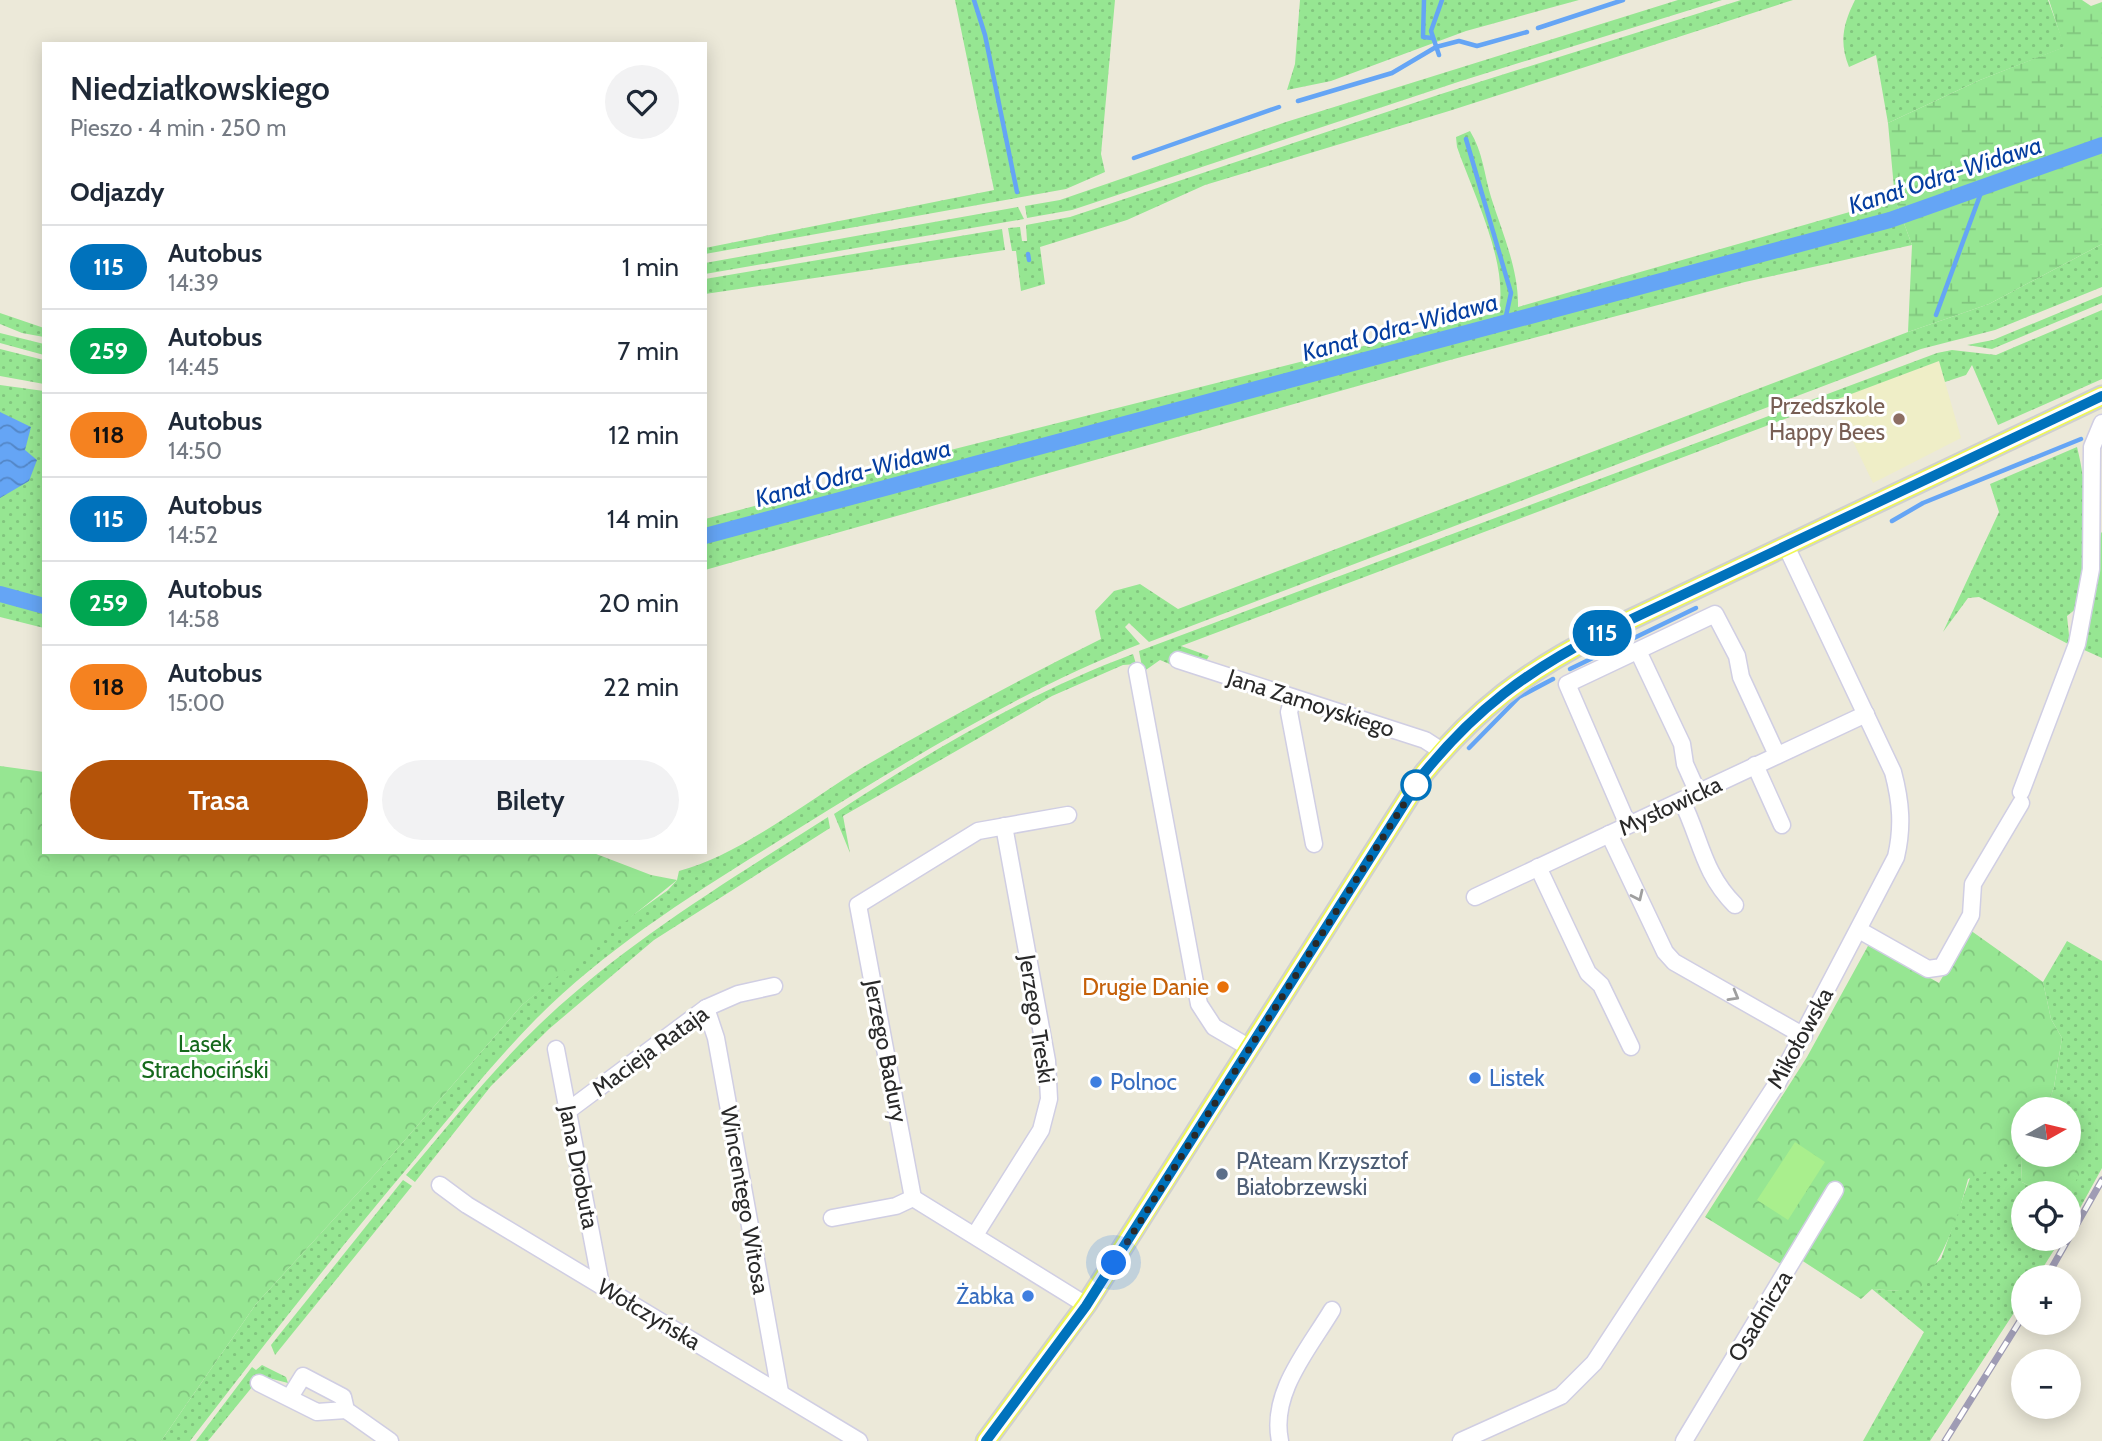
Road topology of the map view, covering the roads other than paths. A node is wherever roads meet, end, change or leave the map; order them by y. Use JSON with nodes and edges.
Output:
{"nodes":[{"id":1,"x":2102,"y":396,"type":"edge"},
{"id":2,"x":2102,"y":424,"type":"edge"},
{"id":3,"x":1786,"y":545,"type":"junction"},
{"id":4,"x":1637,"y":650,"type":"junction"},
{"id":5,"x":1178,"y":660,"type":"dead end"},
{"id":6,"x":1137,"y":671,"type":"dead end"},
{"id":7,"x":1293,"y":698,"type":"junction"},
{"id":8,"x":1866,"y":714,"type":"junction"},
{"id":9,"x":1442,"y":751,"type":"junction"},
{"id":10,"x":1777,"y":755,"type":"junction"},
{"id":11,"x":1755,"y":765,"type":"junction"},
{"id":12,"x":1698,"y":793,"type":"junction"},
{"id":13,"x":1682,"y":801,"type":"junction"},
{"id":14,"x":1068,"y":816,"type":"dead end"},
{"id":15,"x":1628,"y":825,"type":"junction"},
{"id":16,"x":1783,"y":825,"type":"dead end"},
{"id":17,"x":1004,"y":826,"type":"junction"},
{"id":18,"x":1609,"y":834,"type":"junction"},
{"id":19,"x":1314,"y":844,"type":"dead end"},
{"id":20,"x":1538,"y":867,"type":"junction"},
{"id":21,"x":1475,"y":897,"type":"dead end"},
{"id":22,"x":1735,"y":905,"type":"dead end"},
{"id":23,"x":1860,"y":930,"type":"junction"},
{"id":24,"x":774,"y":986,"type":"dead end"},
{"id":25,"x":706,"y":1008,"type":"junction"},
{"id":26,"x":1804,"y":1036,"type":"junction"},
{"id":27,"x":1631,"y":1047,"type":"dead end"},
{"id":28,"x":1251,"y":1048,"type":"junction"},
{"id":29,"x":556,"y":1049,"type":"dead end"},
{"id":30,"x":569,"y":1110,"type":"junction"},
{"id":31,"x":440,"y":1185,"type":"dead end"},
{"id":32,"x":1835,"y":1190,"type":"dead end"},
{"id":33,"x":913,"y":1198,"type":"junction"},
{"id":34,"x":832,"y":1218,"type":"dead end"},
{"id":35,"x":975,"y":1235,"type":"junction"},
{"id":36,"x":601,"y":1285,"type":"junction"},
{"id":37,"x":1086,"y":1306,"type":"junction"},
{"id":38,"x":1332,"y":1310,"type":"dead end"},
{"id":39,"x":259,"y":1384,"type":"dead end"},
{"id":40,"x":780,"y":1392,"type":"junction"},
{"id":41,"x":290,"y":1396,"type":"junction"},
{"id":42,"x":346,"y":1410,"type":"junction"},
{"id":43,"x":390,"y":1441,"type":"edge"},
{"id":44,"x":859,"y":1441,"type":"edge"},
{"id":45,"x":986,"y":1441,"type":"edge"},
{"id":46,"x":1280,"y":1441,"type":"edge"},
{"id":47,"x":1461,"y":1441,"type":"edge"},
{"id":48,"x":1684,"y":1441,"type":"edge"}],
"edges":[{"from":1,"to":3,"type":"main road"},
{"from":2,"to":23,"type":"street"},
{"from":3,"to":8,"type":"street","name":"Mikołowska"},
{"from":3,"to":9,"type":"main road"},
{"from":4,"to":10,"type":"street"},
{"from":4,"to":12,"type":"street"},
{"from":4,"to":15,"type":"street"},
{"from":5,"to":7,"type":"street","name":"Jana Zamoyskiego"},
{"from":6,"to":28,"type":"street"},
{"from":7,"to":9,"type":"street","name":"Jana Zamoyskiego"},
{"from":7,"to":19,"type":"street"},
{"from":8,"to":10,"type":"street","name":"Mysłowicka"},
{"from":8,"to":23,"type":"street","name":"Mikołowska"},
{"from":9,"to":28,"type":"main road"},
{"from":10,"to":11,"type":"street","name":"Mysłowicka"},
{"from":11,"to":12,"type":"street","name":"Mysłowicka"},
{"from":11,"to":16,"type":"street"},
{"from":12,"to":13,"type":"street","name":"Mysłowicka"},
{"from":13,"to":15,"type":"street","name":"Mysłowicka"},
{"from":13,"to":22,"type":"street"},
{"from":14,"to":17,"type":"street"},
{"from":15,"to":18,"type":"street","name":"Mysłowicka"},
{"from":17,"to":33,"type":"street","name":"Jerzego Badury"},
{"from":17,"to":35,"type":"street","name":"Jerzego Treski"},
{"from":18,"to":20,"type":"street","name":"Mysłowicka"},
{"from":18,"to":26,"type":"street","one_way":true},
{"from":20,"to":21,"type":"street","name":"Mysłowicka"},
{"from":20,"to":27,"type":"street"},
{"from":23,"to":26,"type":"street","name":"Mikołowska"},
{"from":24,"to":25,"type":"street","name":"Macieja Rataja"},
{"from":25,"to":30,"type":"street","name":"Macieja Rataja"},
{"from":25,"to":40,"type":"street","name":"Wincentego Witosa"},
{"from":26,"to":47,"type":"street","name":"Mikołowska"},
{"from":28,"to":37,"type":"main road"},
{"from":29,"to":30,"type":"street","name":"Jana Drobuta"},
{"from":30,"to":36,"type":"street","name":"Jana Drobuta"},
{"from":31,"to":36,"type":"street","name":"Wołczyńska"},
{"from":32,"to":48,"type":"street","name":"Osadnicza"},
{"from":33,"to":34,"type":"street"},
{"from":33,"to":35,"type":"street"},
{"from":35,"to":37,"type":"street"},
{"from":36,"to":40,"type":"street","name":"Wołczyńska"},
{"from":37,"to":45,"type":"main road"},
{"from":38,"to":46,"type":"street"},
{"from":39,"to":41,"type":"street"},
{"from":40,"to":44,"type":"street","name":"Wołczyńska"},
{"from":41,"to":42,"type":"street"},
{"from":41,"to":42,"type":"street"},
{"from":42,"to":43,"type":"street"}]}
